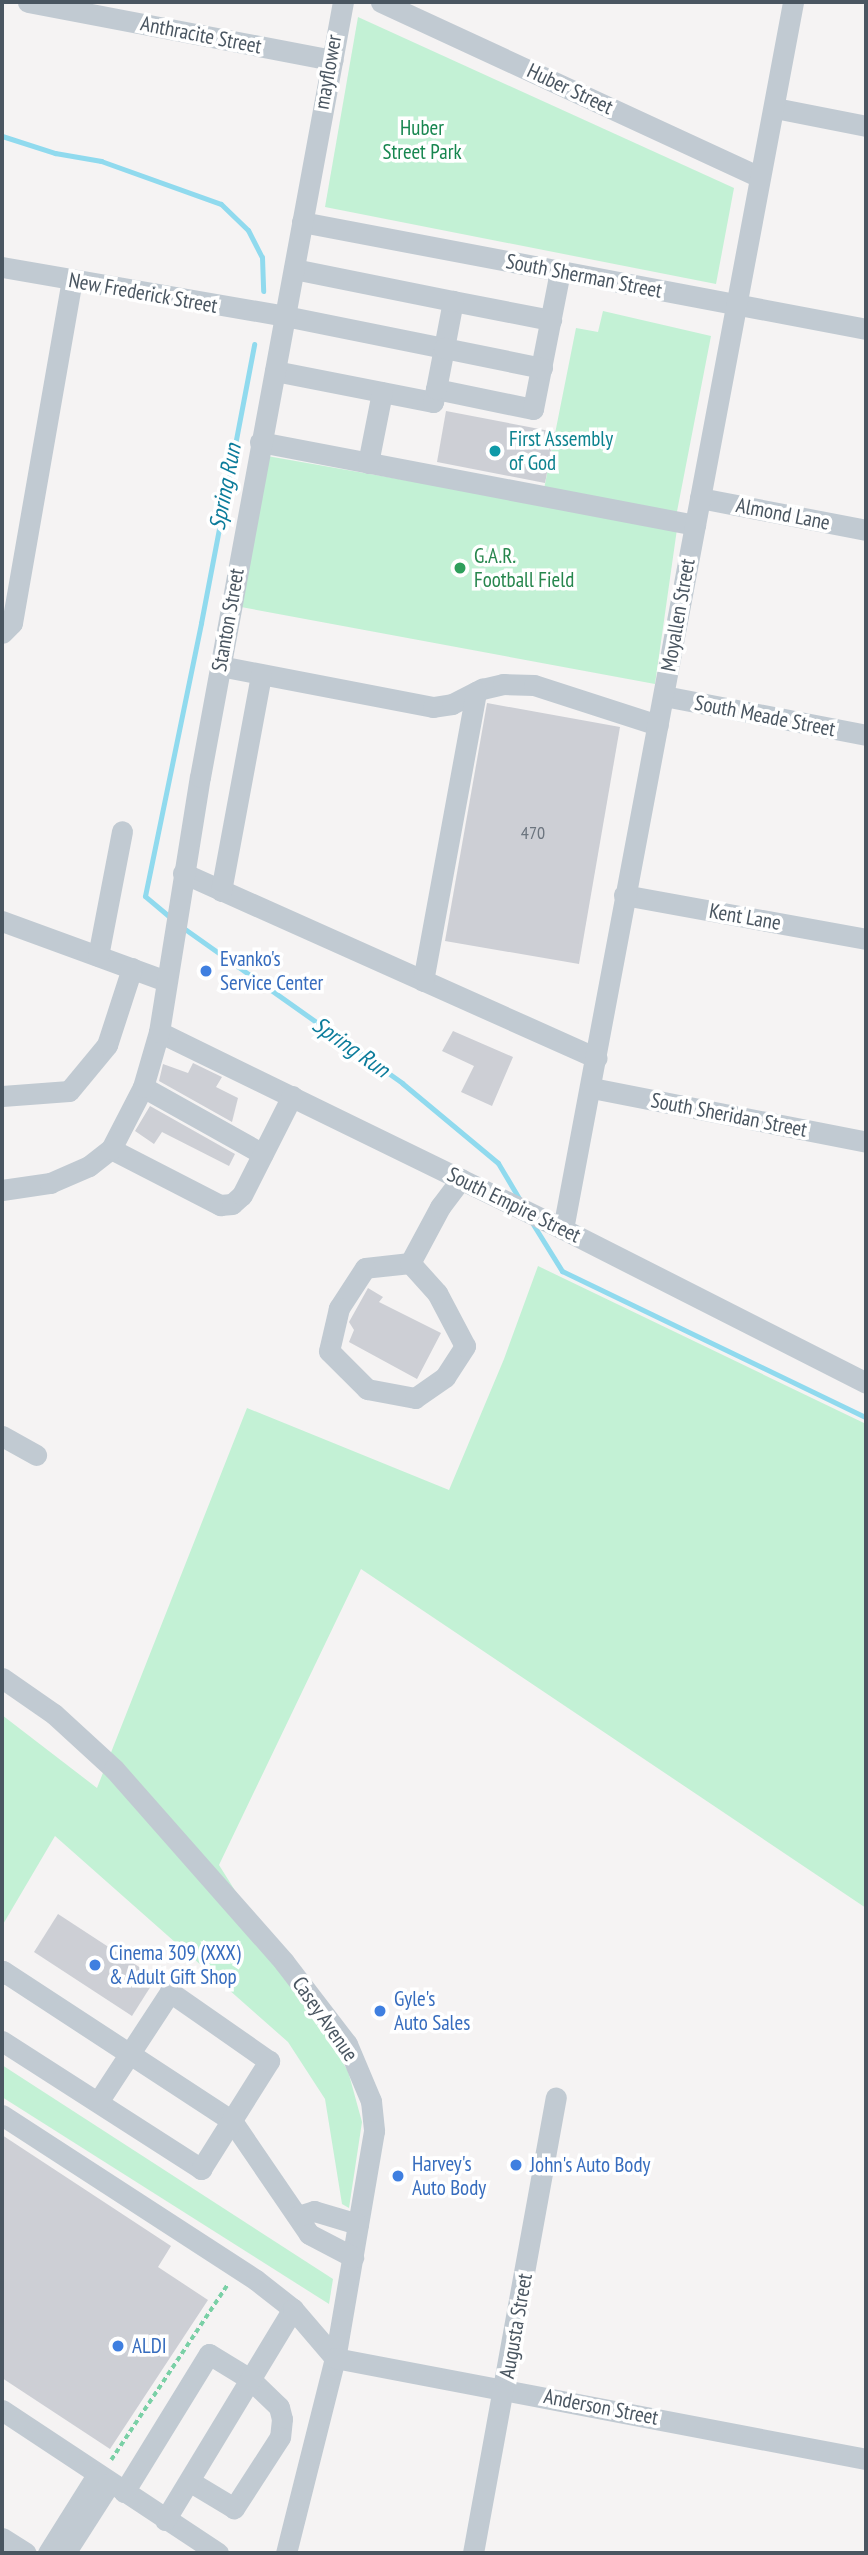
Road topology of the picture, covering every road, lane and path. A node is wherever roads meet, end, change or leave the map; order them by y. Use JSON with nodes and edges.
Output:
{"nodes":[{"id":1,"x":28,"y":2,"type":"edge"},
{"id":2,"x":343,"y":2,"type":"edge"},
{"id":3,"x":381,"y":2,"type":"edge"},
{"id":4,"x":793,"y":2,"type":"edge"},
{"id":5,"x":333,"y":60,"type":"junction"},
{"id":6,"x":775,"y":108,"type":"junction"},
{"id":7,"x":866,"y":126,"type":"edge"},
{"id":8,"x":759,"y":177,"type":"junction"},
{"id":9,"x":302,"y":222,"type":"junction"},
{"id":10,"x":2,"y":267,"type":"edge"},
{"id":11,"x":294,"y":269,"type":"junction"},
{"id":12,"x":560,"y":271,"type":"junction"},
{"id":13,"x":72,"y":280,"type":"junction"},
{"id":14,"x":453,"y":301,"type":"junction"},
{"id":15,"x":736,"y":305,"type":"junction"},
{"id":16,"x":285,"y":316,"type":"junction"},
{"id":17,"x":551,"y":320,"type":"junction"},
{"id":18,"x":866,"y":329,"type":"edge"},
{"id":19,"x":444,"y":348,"type":"junction"},
{"id":20,"x":541,"y":368,"type":"junction"},
{"id":21,"x":275,"y":370,"type":"junction"},
{"id":22,"x":436,"y":389,"type":"junction"},
{"id":23,"x":382,"y":392,"type":"junction"},
{"id":24,"x":261,"y":442,"type":"junction"},
{"id":25,"x":368,"y":463,"type":"junction"},
{"id":26,"x":699,"y":498,"type":"junction"},
{"id":27,"x":695,"y":525,"type":"junction"},
{"id":28,"x":866,"y":530,"type":"edge"},
{"id":29,"x":2,"y":633,"type":"edge"},
{"id":30,"x":220,"y":666,"type":"junction"},
{"id":31,"x":261,"y":675,"type":"junction"},
{"id":32,"x":476,"y":692,"type":"junction"},
{"id":33,"x":664,"y":696,"type":"junction"},
{"id":34,"x":658,"y":725,"type":"junction"},
{"id":35,"x":866,"y":735,"type":"edge"},
{"id":36,"x":122,"y":831,"type":"dead end"},
{"id":37,"x":183,"y":873,"type":"junction"},
{"id":38,"x":221,"y":891,"type":"junction"},
{"id":39,"x":624,"y":895,"type":"junction"},
{"id":40,"x":2,"y":921,"type":"edge"},
{"id":41,"x":866,"y":939,"type":"edge"},
{"id":42,"x":98,"y":956,"type":"junction"},
{"id":43,"x":132,"y":968,"type":"junction"},
{"id":44,"x":166,"y":981,"type":"junction"},
{"id":45,"x":423,"y":981,"type":"junction"},
{"id":46,"x":159,"y":1032,"type":"junction"},
{"id":47,"x":597,"y":1058,"type":"junction"},
{"id":48,"x":143,"y":1087,"type":"junction"},
{"id":49,"x":592,"y":1088,"type":"junction"},
{"id":50,"x":2,"y":1096,"type":"edge"},
{"id":51,"x":292,"y":1096,"type":"junction"},
{"id":52,"x":866,"y":1142,"type":"edge"},
{"id":53,"x":111,"y":1149,"type":"junction"},
{"id":54,"x":263,"y":1154,"type":"junction"},
{"id":55,"x":461,"y":1179,"type":"junction"},
{"id":56,"x":3,"y":1196,"type":"edge"},
{"id":57,"x":563,"y":1229,"type":"junction"},
{"id":58,"x":410,"y":1263,"type":"junction"},
{"id":59,"x":866,"y":1383,"type":"edge"},
{"id":60,"x":2,"y":1436,"type":"edge"},
{"id":61,"x":36,"y":1455,"type":"dead end"},
{"id":62,"x":2,"y":1678,"type":"edge"},
{"id":63,"x":2,"y":1974,"type":"edge"},
{"id":64,"x":2,"y":2041,"type":"edge"},
{"id":65,"x":129,"y":2055,"type":"junction"},
{"id":66,"x":556,"y":2098,"type":"dead end"},
{"id":67,"x":98,"y":2102,"type":"junction"},
{"id":68,"x":2,"y":2115,"type":"edge"},
{"id":69,"x":232,"y":2121,"type":"junction"},
{"id":70,"x":298,"y":2216,"type":"junction"},
{"id":71,"x":358,"y":2224,"type":"junction"},
{"id":72,"x":353,"y":2257,"type":"junction"},
{"id":73,"x":228,"y":2284,"type":"dead end"},
{"id":74,"x":292,"y":2309,"type":"junction"},
{"id":75,"x":335,"y":2358,"type":"junction"},
{"id":76,"x":250,"y":2379,"type":"junction"},
{"id":77,"x":505,"y":2388,"type":"junction"},
{"id":78,"x":2,"y":2410,"type":"edge"},
{"id":79,"x":866,"y":2459,"type":"edge"},
{"id":80,"x":110,"y":2478,"type":"junction"},
{"id":81,"x":189,"y":2481,"type":"junction"},
{"id":82,"x":165,"y":2519,"type":"junction"},
{"id":83,"x":2,"y":2538,"type":"edge"},
{"id":84,"x":26,"y":2553,"type":"edge"},
{"id":85,"x":48,"y":2553,"type":"edge"},
{"id":86,"x":65,"y":2553,"type":"edge"},
{"id":87,"x":218,"y":2553,"type":"edge"},
{"id":88,"x":286,"y":2553,"type":"edge"},
{"id":89,"x":473,"y":2553,"type":"edge"}],
"edges":[{"from":1,"to":5,"type":"street","name":"Anthracite Street"},
{"from":2,"to":5,"type":"street","name":"Stanton Street"},
{"from":3,"to":8,"type":"street","name":"Huber Street"},
{"from":4,"to":6,"type":"street","name":"Moyallen Street"},
{"from":5,"to":9,"type":"street","name":"Stanton Street"},
{"from":6,"to":7,"type":"street"},
{"from":6,"to":8,"type":"street","name":"Moyallen Street"},
{"from":8,"to":15,"type":"street","name":"Moyallen Street"},
{"from":9,"to":11,"type":"street","name":"Stanton Street"},
{"from":9,"to":12,"type":"street","name":"South Sherman Street"},
{"from":10,"to":13,"type":"street","name":"New Frederick Street"},
{"from":11,"to":14,"type":"street"},
{"from":11,"to":16,"type":"street","name":"Stanton Street"},
{"from":12,"to":15,"type":"street","name":"South Sherman Street"},
{"from":12,"to":17,"type":"street"},
{"from":13,"to":16,"type":"street","name":"New Frederick Street"},
{"from":13,"to":29,"type":"street"},
{"from":14,"to":17,"type":"street"},
{"from":14,"to":19,"type":"street"},
{"from":15,"to":18,"type":"street","name":"South Sherman Street"},
{"from":15,"to":26,"type":"street","name":"Moyallen Street"},
{"from":16,"to":19,"type":"street","name":"New Frederick Street"},
{"from":16,"to":21,"type":"street","name":"Stanton Street"},
{"from":17,"to":20,"type":"street"},
{"from":19,"to":20,"type":"street","name":"New Frederick Street"},
{"from":19,"to":22,"type":"street"},
{"from":20,"to":22,"type":"street"},
{"from":21,"to":23,"type":"street"},
{"from":21,"to":24,"type":"street","name":"Stanton Street"},
{"from":22,"to":23,"type":"street"},
{"from":23,"to":25,"type":"street"},
{"from":24,"to":25,"type":"street"},
{"from":24,"to":30,"type":"street","name":"Stanton Street"},
{"from":25,"to":27,"type":"street"},
{"from":26,"to":27,"type":"street","name":"Moyallen Street"},
{"from":26,"to":28,"type":"street","name":"Almond Lane"},
{"from":27,"to":33,"type":"street","name":"Moyallen Street"},
{"from":30,"to":31,"type":"street"},
{"from":30,"to":37,"type":"street","name":"Stanton Street"},
{"from":31,"to":32,"type":"street"},
{"from":31,"to":38,"type":"street"},
{"from":32,"to":34,"type":"street"},
{"from":32,"to":45,"type":"street"},
{"from":33,"to":34,"type":"street","name":"Moyallen Street"},
{"from":33,"to":35,"type":"street","name":"South Meade Street"},
{"from":34,"to":39,"type":"street","name":"Moyallen Street"},
{"from":36,"to":42,"type":"street"},
{"from":37,"to":38,"type":"street"},
{"from":37,"to":44,"type":"street","name":"Stanton Street"},
{"from":38,"to":45,"type":"street"},
{"from":39,"to":41,"type":"street","name":"Kent Lane"},
{"from":39,"to":47,"type":"street","name":"Moyallen Street"},
{"from":40,"to":42,"type":"street"},
{"from":42,"to":43,"type":"street"},
{"from":43,"to":44,"type":"street"},
{"from":43,"to":50,"type":"street"},
{"from":44,"to":46,"type":"street","name":"Stanton Street"},
{"from":45,"to":47,"type":"street"},
{"from":46,"to":48,"type":"street","name":"Stanton Street"},
{"from":46,"to":51,"type":"street","name":"South Empire Street"},
{"from":47,"to":49,"type":"street","name":"Moyallen Street"},
{"from":48,"to":53,"type":"street","name":"Stanton Street"},
{"from":48,"to":54,"type":"street"},
{"from":49,"to":52,"type":"street","name":"South Sheridan Street"},
{"from":49,"to":57,"type":"street","name":"Moyallen Street"},
{"from":51,"to":54,"type":"street"},
{"from":51,"to":55,"type":"street","name":"South Empire Street"},
{"from":53,"to":54,"type":"street"},
{"from":53,"to":56,"type":"street"},
{"from":55,"to":57,"type":"street","name":"South Empire Street"},
{"from":55,"to":58,"type":"street"},
{"from":57,"to":59,"type":"street","name":"South Empire Street"},
{"from":58,"to":58,"type":"street"},
{"from":60,"to":61,"type":"street"},
{"from":62,"to":71,"type":"street","name":"Casey Avenue"},
{"from":63,"to":65,"type":"street"},
{"from":64,"to":67,"type":"street"},
{"from":65,"to":67,"type":"street"},
{"from":65,"to":69,"type":"street"},
{"from":65,"to":69,"type":"street"},
{"from":66,"to":77,"type":"street","name":"Augusta Street"},
{"from":67,"to":69,"type":"street"},
{"from":68,"to":74,"type":"street"},
{"from":69,"to":70,"type":"street"},
{"from":70,"to":71,"type":"street"},
{"from":70,"to":72,"type":"street"},
{"from":71,"to":72,"type":"street","name":"Casey Avenue"},
{"from":72,"to":75,"type":"street","name":"Casey Avenue"},
{"from":73,"to":80,"type":"path"},
{"from":74,"to":75,"type":"street"},
{"from":74,"to":76,"type":"street"},
{"from":75,"to":77,"type":"street","name":"Anderson Street"},
{"from":75,"to":88,"type":"street","name":"Casey Avenue"},
{"from":76,"to":80,"type":"street"},
{"from":76,"to":81,"type":"street"},
{"from":76,"to":81,"type":"street"},
{"from":77,"to":79,"type":"street","name":"Anderson Street"},
{"from":77,"to":89,"type":"street","name":"Augusta Street"},
{"from":78,"to":80,"type":"street"},
{"from":80,"to":82,"type":"street"},
{"from":80,"to":85,"type":"street"},
{"from":80,"to":86,"type":"street"},
{"from":81,"to":82,"type":"street"},
{"from":82,"to":87,"type":"street"},
{"from":83,"to":84,"type":"street"}]}
